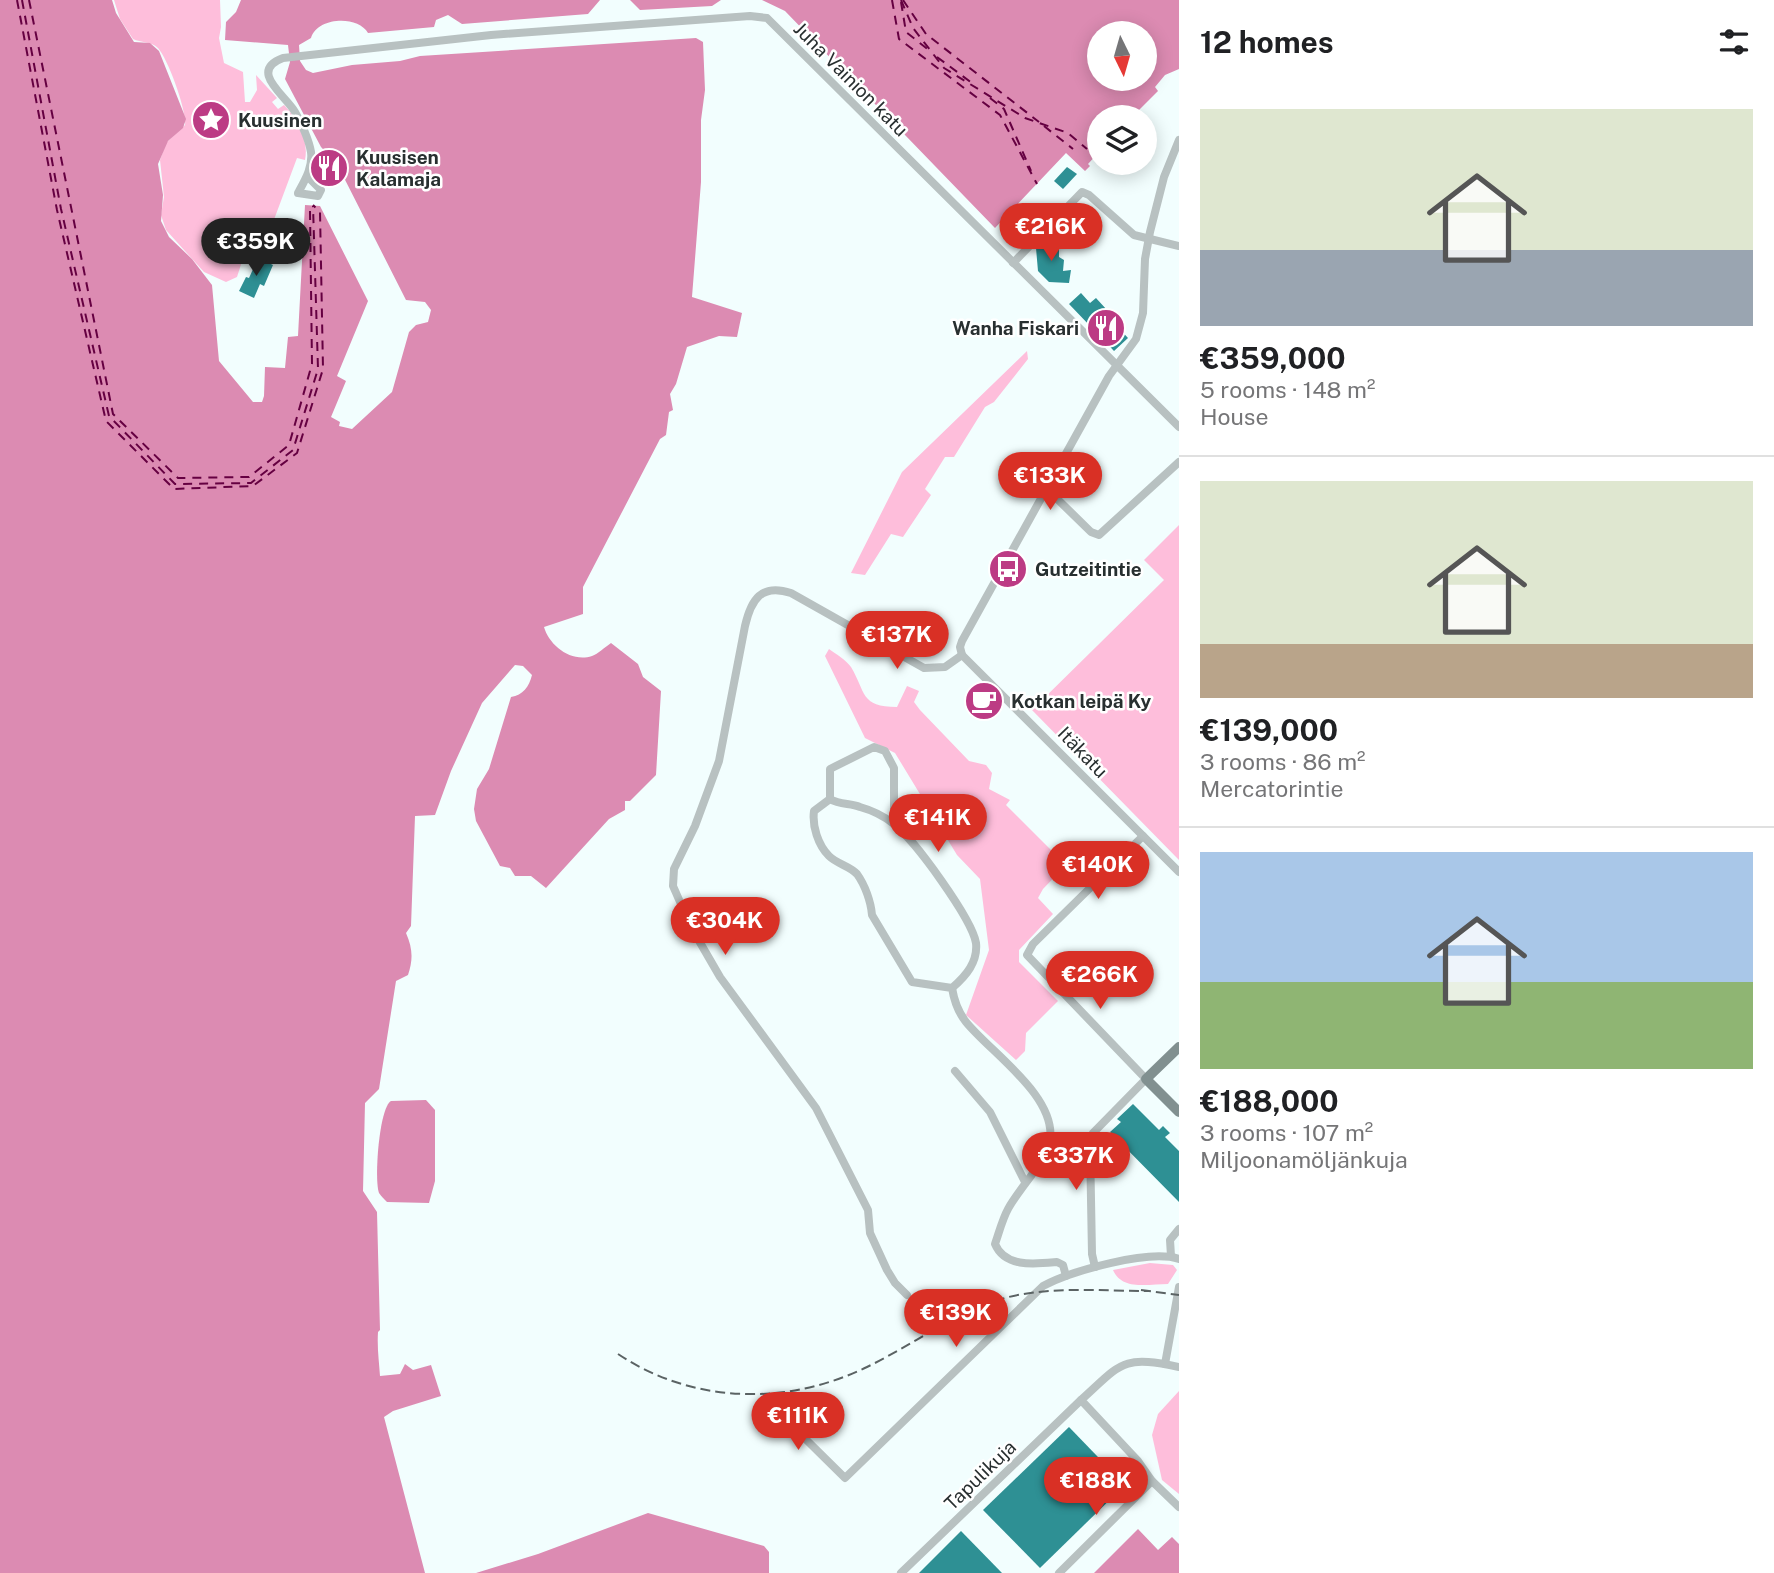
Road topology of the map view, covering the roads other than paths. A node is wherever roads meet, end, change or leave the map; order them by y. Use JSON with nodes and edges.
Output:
{"nodes":[{"id":1,"x":1179,"y":140,"type":"edge"},
{"id":2,"x":307,"y":176,"type":"dead end"},
{"id":3,"x":1148,"y":240,"type":"junction"},
{"id":4,"x":1179,"y":246,"type":"edge"},
{"id":5,"x":1013,"y":263,"type":"junction"},
{"id":6,"x":1117,"y":366,"type":"junction"},
{"id":7,"x":1179,"y":427,"type":"edge"},
{"id":8,"x":1179,"y":462,"type":"edge"},
{"id":9,"x":1046,"y":488,"type":"junction"},
{"id":10,"x":962,"y":655,"type":"junction"},
{"id":11,"x":830,"y":799,"type":"junction"},
{"id":12,"x":894,"y":824,"type":"junction"},
{"id":13,"x":1143,"y":836,"type":"junction"},
{"id":14,"x":1179,"y":872,"type":"edge"},
{"id":15,"x":952,"y":988,"type":"junction"},
{"id":16,"x":1179,"y":1047,"type":"edge"},
{"id":17,"x":955,"y":1071,"type":"dead end"},
{"id":18,"x":1146,"y":1079,"type":"junction"},
{"id":19,"x":1179,"y":1112,"type":"edge"},
{"id":20,"x":1025,"y":1182,"type":"junction"},
{"id":21,"x":1179,"y":1229,"type":"edge"},
{"id":22,"x":1175,"y":1258,"type":"edge"},
{"id":23,"x":1095,"y":1267,"type":"junction"},
{"id":24,"x":1066,"y":1276,"type":"junction"},
{"id":25,"x":1179,"y":1287,"type":"edge"},
{"id":26,"x":907,"y":1295,"type":"dead end"},
{"id":27,"x":1165,"y":1364,"type":"junction"},
{"id":28,"x":1179,"y":1367,"type":"edge"},
{"id":29,"x":1081,"y":1400,"type":"junction"},
{"id":30,"x":771,"y":1405,"type":"dead end"},
{"id":31,"x":1152,"y":1481,"type":"junction"},
{"id":32,"x":1179,"y":1507,"type":"edge"},
{"id":33,"x":901,"y":1573,"type":"edge"},
{"id":34,"x":1059,"y":1573,"type":"edge"}],
"edges":[{"from":1,"to":3,"type":"street"},
{"from":2,"to":5,"type":"street","name":"Juha Vainion katu"},
{"from":3,"to":4,"type":"street"},
{"from":3,"to":5,"type":"street"},
{"from":3,"to":6,"type":"street"},
{"from":5,"to":6,"type":"street","name":"Juha Vainion katu"},
{"from":6,"to":7,"type":"street","name":"Juha Vainion katu"},
{"from":6,"to":9,"type":"street"},
{"from":8,"to":9,"type":"street"},
{"from":9,"to":10,"type":"street"},
{"from":10,"to":13,"type":"street","name":"Itäkatu"},
{"from":10,"to":26,"type":"street"},
{"from":11,"to":12,"type":"street"},
{"from":11,"to":12,"type":"street"},
{"from":11,"to":15,"type":"street"},
{"from":12,"to":15,"type":"street"},
{"from":13,"to":14,"type":"street","name":"Itäkatu"},
{"from":13,"to":18,"type":"street"},
{"from":15,"to":20,"type":"street"},
{"from":16,"to":18,"type":"main road"},
{"from":17,"to":20,"type":"street"},
{"from":18,"to":19,"type":"main road"},
{"from":18,"to":23,"type":"street"},
{"from":20,"to":24,"type":"street"},
{"from":21,"to":22,"type":"street"},
{"from":22,"to":23,"type":"street"},
{"from":23,"to":24,"type":"street"},
{"from":24,"to":30,"type":"street"},
{"from":25,"to":27,"type":"street"},
{"from":27,"to":28,"type":"street","name":"Tapulikuja"},
{"from":27,"to":29,"type":"street","name":"Tapulikuja"},
{"from":29,"to":31,"type":"street"},
{"from":29,"to":33,"type":"street","name":"Tapulikuja"},
{"from":31,"to":32,"type":"street"},
{"from":31,"to":34,"type":"street"}]}
